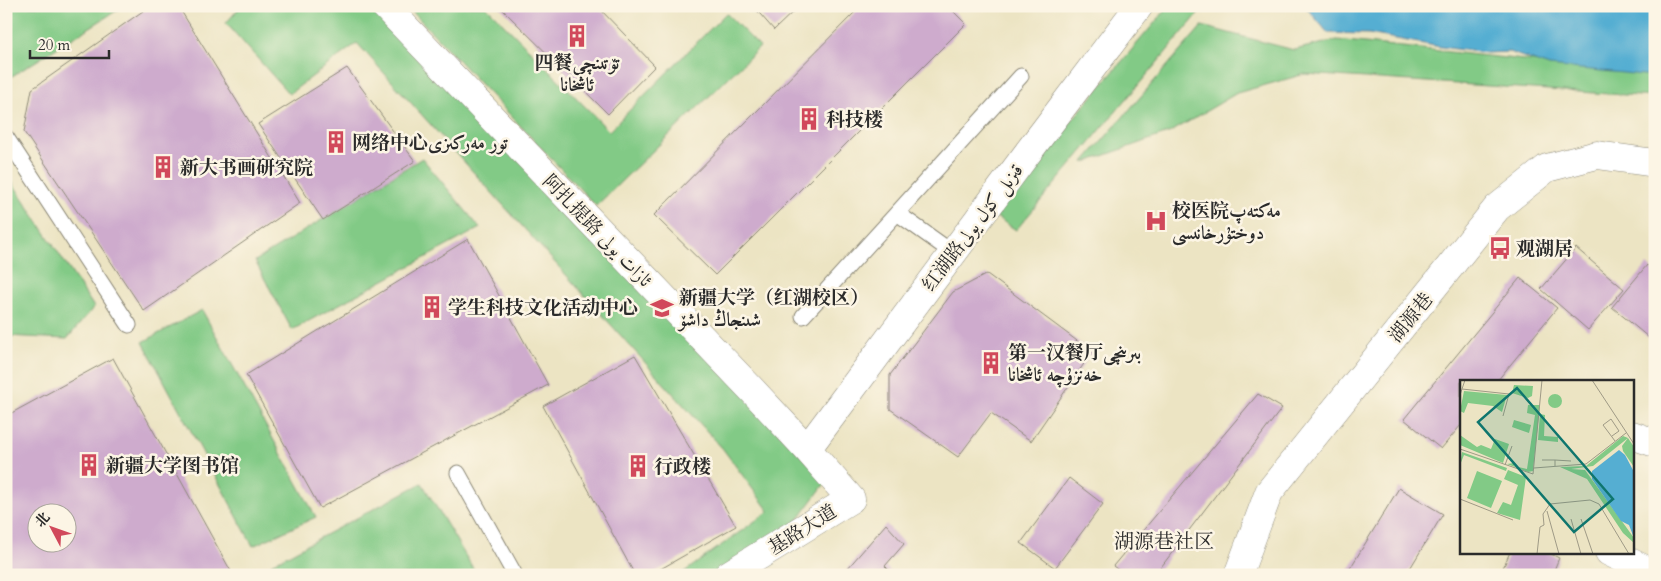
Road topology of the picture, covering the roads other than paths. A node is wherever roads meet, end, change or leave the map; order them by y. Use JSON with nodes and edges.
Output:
{"nodes":[{"id":1,"x":385,"y":6,"type":"edge"},
{"id":2,"x":1139,"y":6,"type":"edge"},
{"id":3,"x":1022,"y":76,"type":"dead end"},
{"id":4,"x":6,"y":136,"type":"edge"},
{"id":5,"x":1655,"y":163,"type":"edge"},
{"id":6,"x":898,"y":213,"type":"junction"},
{"id":7,"x":953,"y":253,"type":"junction"},
{"id":8,"x":803,"y":316,"type":"dead end"},
{"id":9,"x":130,"y":325,"type":"dead end"},
{"id":10,"x":1634,"y":436,"type":"edge"},
{"id":11,"x":1655,"y":443,"type":"edge"},
{"id":12,"x":807,"y":449,"type":"junction"},
{"id":13,"x":458,"y":473,"type":"dead end"},
{"id":14,"x":851,"y":499,"type":"joint"},
{"id":15,"x":1613,"y":554,"type":"edge"},
{"id":16,"x":1655,"y":574,"type":"edge"},
{"id":17,"x":515,"y":575,"type":"edge"},
{"id":18,"x":728,"y":575,"type":"edge"},
{"id":19,"x":1238,"y":575,"type":"edge"}],
"edges":[{"from":1,"to":12,"type":"street","name":"阿扎提路 ئازات يولى"},
{"from":2,"to":7,"type":"street","name":"红湖路قىزىل كۆل يولى"},
{"from":3,"to":6,"type":"lane"},
{"from":4,"to":9,"type":"lane"},
{"from":5,"to":19,"type":"street","name":"湖源巷"},
{"from":6,"to":7,"type":"lane"},
{"from":6,"to":8,"type":"lane"},
{"from":7,"to":12,"type":"street","name":"红湖路قىزىل كۆل يولى"},
{"from":10,"to":11,"type":"street"},
{"from":12,"to":14,"type":"street","name":"阿扎提路 ئازات يولى"},
{"from":13,"to":17,"type":"lane"},
{"from":14,"to":18,"type":"street","name":"基路大道"},
{"from":15,"to":16,"type":"street"}]}
